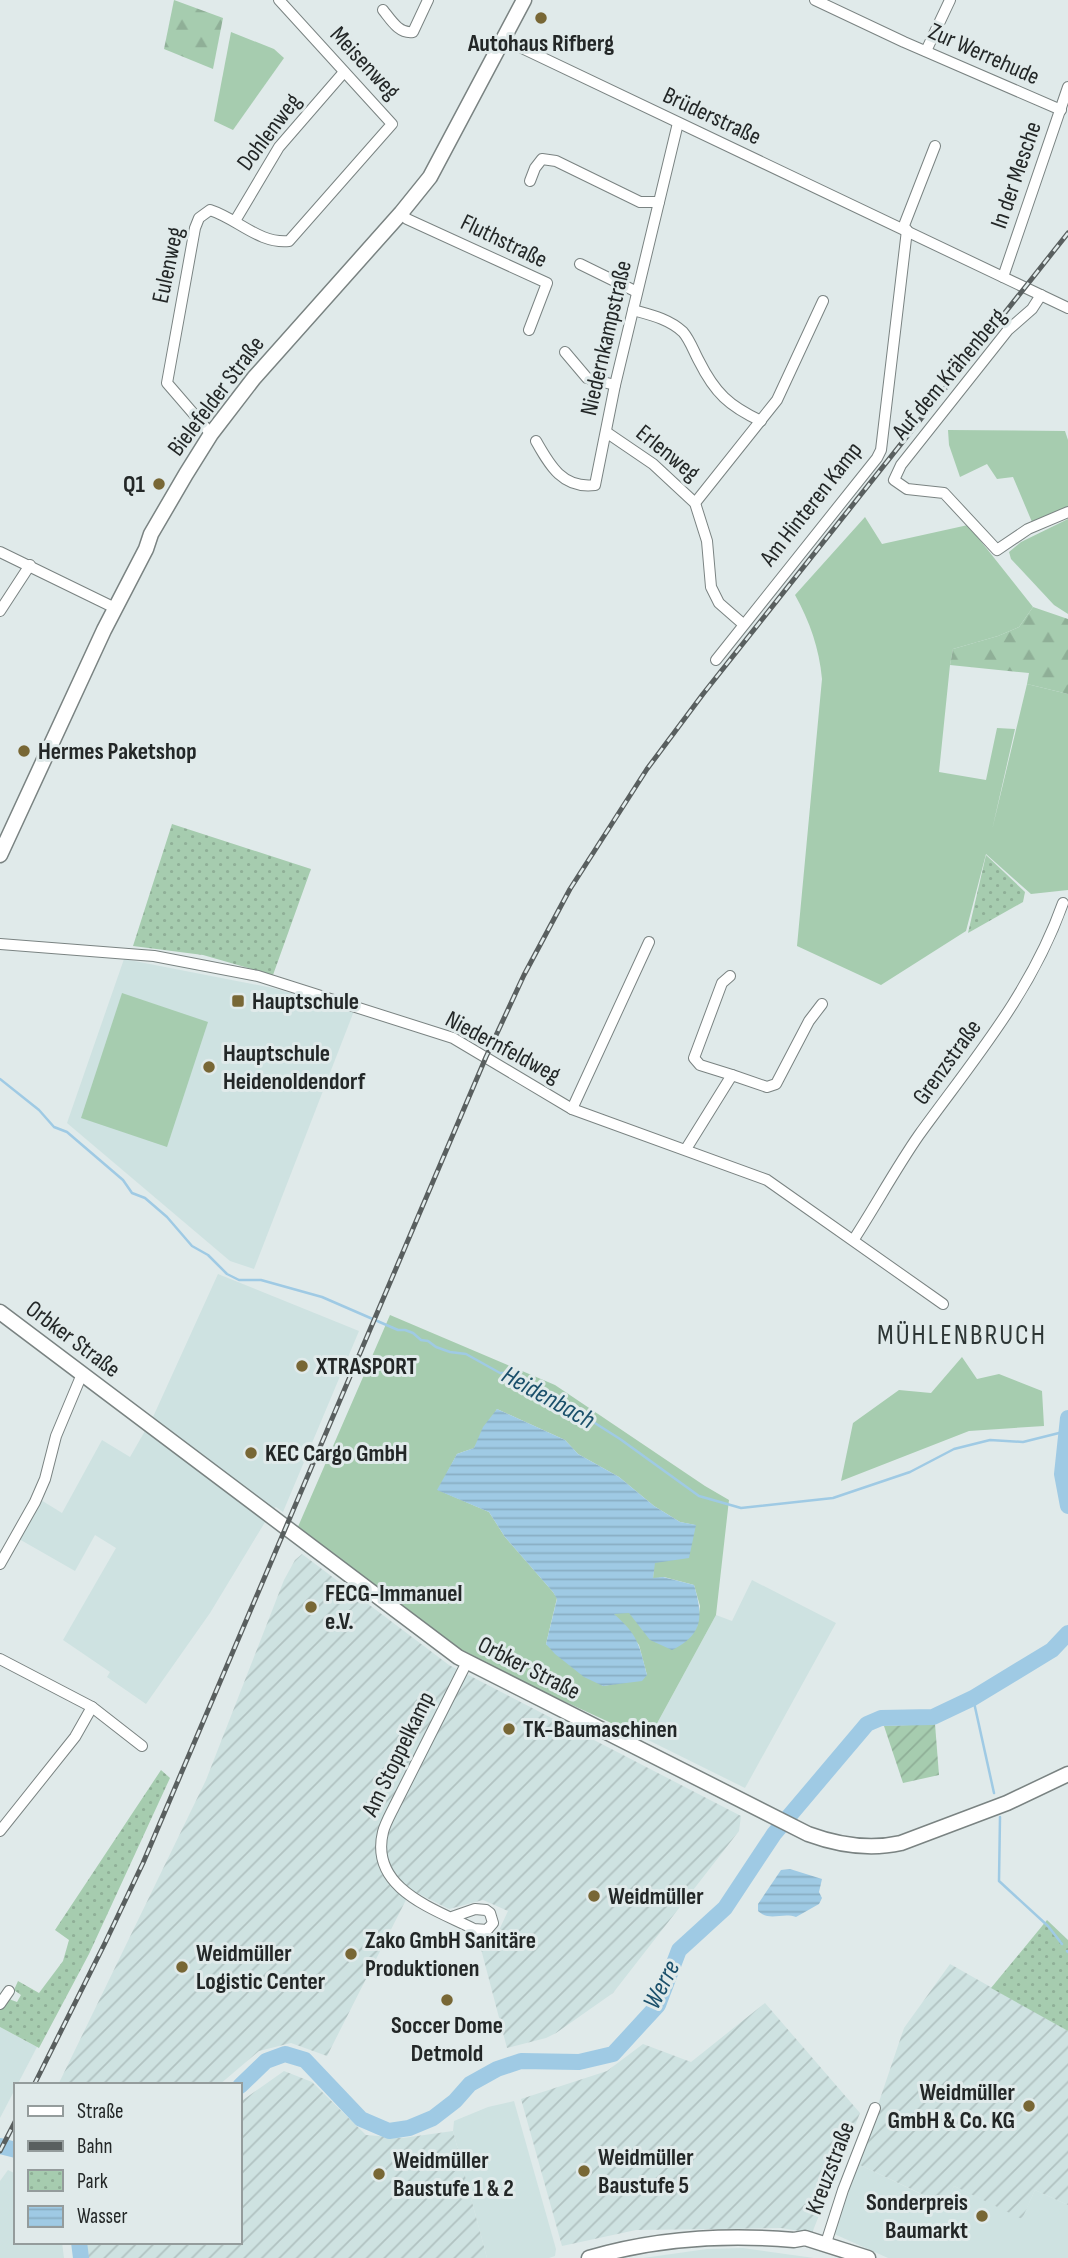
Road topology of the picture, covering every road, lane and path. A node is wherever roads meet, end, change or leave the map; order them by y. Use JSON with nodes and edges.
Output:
{"nodes":[{"id":1,"x":279,"y":0,"type":"edge"},
{"id":2,"x":428,"y":0,"type":"edge"},
{"id":3,"x":524,"y":0,"type":"edge"},
{"id":4,"x":815,"y":0,"type":"edge"},
{"id":5,"x":950,"y":0,"type":"edge"},
{"id":6,"x":383,"y":10,"type":"dead end"},
{"id":7,"x":503,"y":39,"type":"junction"},
{"id":8,"x":926,"y":51,"type":"junction"},
{"id":9,"x":344,"y":72,"type":"junction"},
{"id":10,"x":1068,"y":87,"type":"edge"},
{"id":11,"x":1060,"y":110,"type":"junction"},
{"id":12,"x":678,"y":123,"type":"junction"},
{"id":13,"x":392,"y":124,"type":"joint"},
{"id":14,"x":935,"y":146,"type":"dead end"},
{"id":15,"x":530,"y":181,"type":"dead end"},
{"id":16,"x":659,"y":202,"type":"junction"},
{"id":17,"x":401,"y":213,"type":"junction"},
{"id":18,"x":235,"y":221,"type":"junction"},
{"id":19,"x":905,"y":229,"type":"junction"},
{"id":20,"x":580,"y":264,"type":"dead end"},
{"id":21,"x":1003,"y":277,"type":"junction"},
{"id":22,"x":637,"y":292,"type":"junction"},
{"id":23,"x":1041,"y":295,"type":"junction"},
{"id":24,"x":823,"y":301,"type":"dead end"},
{"id":25,"x":1068,"y":308,"type":"edge"},
{"id":26,"x":633,"y":310,"type":"junction"},
{"id":27,"x":529,"y":330,"type":"dead end"},
{"id":28,"x":565,"y":352,"type":"dead end"},
{"id":29,"x":615,"y":385,"type":"junction"},
{"id":30,"x":761,"y":421,"type":"junction"},
{"id":31,"x":606,"y":432,"type":"junction"},
{"id":32,"x":211,"y":434,"type":"junction"},
{"id":33,"x":536,"y":441,"type":"dead end"},
{"id":34,"x":695,"y":503,"type":"junction"},
{"id":35,"x":1068,"y":512,"type":"edge"},
{"id":36,"x":0,"y":552,"type":"edge"},
{"id":37,"x":30,"y":565,"type":"junction"},
{"id":38,"x":115,"y":608,"type":"junction"},
{"id":39,"x":0,"y":611,"type":"edge"},
{"id":40,"x":743,"y":624,"type":"junction"},
{"id":41,"x":716,"y":660,"type":"dead end"},
{"id":42,"x":0,"y":855,"type":"edge"},
{"id":43,"x":1063,"y":903,"type":"dead end"},
{"id":44,"x":649,"y":942,"type":"dead end"},
{"id":45,"x":0,"y":944,"type":"edge"},
{"id":46,"x":730,"y":976,"type":"dead end"},
{"id":47,"x":822,"y":1004,"type":"dead end"},
{"id":48,"x":732,"y":1076,"type":"junction"},
{"id":49,"x":572,"y":1108,"type":"junction"},
{"id":50,"x":686,"y":1149,"type":"junction"},
{"id":51,"x":854,"y":1240,"type":"junction"},
{"id":52,"x":943,"y":1304,"type":"dead end"},
{"id":53,"x":0,"y":1312,"type":"edge"},
{"id":54,"x":82,"y":1374,"type":"junction"},
{"id":55,"x":3,"y":1550,"type":"edge"},
{"id":56,"x":0,"y":1564,"type":"edge"},
{"id":57,"x":0,"y":1660,"type":"edge"},
{"id":58,"x":467,"y":1662,"type":"junction"},
{"id":59,"x":92,"y":1707,"type":"junction"},
{"id":60,"x":142,"y":1746,"type":"dead end"},
{"id":61,"x":1068,"y":1774,"type":"edge"},
{"id":62,"x":0,"y":1831,"type":"edge"},
{"id":63,"x":452,"y":1917,"type":"dead end"},
{"id":64,"x":9,"y":1991,"type":"dead end"},
{"id":65,"x":0,"y":2004,"type":"edge"},
{"id":66,"x":875,"y":2108,"type":"dead end"},
{"id":67,"x":794,"y":2240,"type":"junction"},
{"id":68,"x":825,"y":2243,"type":"junction"},
{"id":69,"x":589,"y":2258,"type":"edge"},
{"id":70,"x":844,"y":2258,"type":"edge"},
{"id":71,"x":868,"y":2258,"type":"edge"}],
"edges":[{"from":1,"to":9,"type":"street","name":"Meisenweg"},
{"from":2,"to":6,"type":"street"},
{"from":3,"to":7,"type":"main road","name":"Bielefelder Straße"},
{"from":4,"to":8,"type":"street","name":"Zur Werrehude"},
{"from":5,"to":8,"type":"street"},
{"from":7,"to":12,"type":"street","name":"Brüderstraße"},
{"from":7,"to":17,"type":"main road","name":"Bielefelder Straße"},
{"from":8,"to":11,"type":"street","name":"Zur Werrehude"},
{"from":9,"to":13,"type":"street","name":"Meisenweg"},
{"from":9,"to":18,"type":"street","name":"Dohlenweg"},
{"from":10,"to":11,"type":"street","name":"In der Mesche"},
{"from":11,"to":21,"type":"street","name":"In der Mesche"},
{"from":12,"to":16,"type":"street","name":"Niedernkampstraße"},
{"from":12,"to":19,"type":"street","name":"Brüderstraße"},
{"from":13,"to":18,"type":"street","name":"Eulenweg"},
{"from":14,"to":19,"type":"street"},
{"from":15,"to":16,"type":"street"},
{"from":16,"to":22,"type":"street","name":"Niedernkampstraße"},
{"from":17,"to":27,"type":"street","name":"Fluthstraße"},
{"from":17,"to":32,"type":"main road","name":"Bielefelder Straße"},
{"from":18,"to":32,"type":"street","name":"Eulenweg"},
{"from":19,"to":21,"type":"street","name":"Brüderstraße"},
{"from":19,"to":40,"type":"street","name":"Am Hinteren Kamp"},
{"from":20,"to":22,"type":"street"},
{"from":21,"to":23,"type":"street","name":"Brüderstraße"},
{"from":22,"to":26,"type":"street","name":"Niedernkampstraße"},
{"from":23,"to":25,"type":"street","name":"Brüderstraße"},
{"from":23,"to":35,"type":"street","name":"Auf dem Krähenberg"},
{"from":24,"to":30,"type":"street"},
{"from":26,"to":29,"type":"street","name":"Niedernkampstraße"},
{"from":26,"to":30,"type":"street"},
{"from":28,"to":29,"type":"street"},
{"from":29,"to":31,"type":"street","name":"Niedernkampstraße"},
{"from":30,"to":34,"type":"street"},
{"from":31,"to":33,"type":"street","name":"Niedernkampstraße"},
{"from":31,"to":34,"type":"street","name":"Erlenweg"},
{"from":32,"to":38,"type":"main road","name":"Bielefelder Straße"},
{"from":34,"to":40,"type":"street","name":"Erlenweg"},
{"from":36,"to":37,"type":"street"},
{"from":37,"to":38,"type":"street"},
{"from":37,"to":39,"type":"street"},
{"from":38,"to":42,"type":"main road","name":"Bielefelder Straße"},
{"from":40,"to":41,"type":"street","name":"Am Hinteren Kamp"},
{"from":43,"to":51,"type":"street","name":"Grenzstraße"},
{"from":44,"to":49,"type":"street"},
{"from":45,"to":49,"type":"street","name":"Niedernfeldweg"},
{"from":46,"to":48,"type":"street"},
{"from":47,"to":48,"type":"street"},
{"from":48,"to":50,"type":"street"},
{"from":49,"to":50,"type":"street","name":"Niedernfeldweg"},
{"from":50,"to":51,"type":"street","name":"Niedernfeldweg"},
{"from":51,"to":52,"type":"street","name":"Niedernfeldweg"},
{"from":53,"to":54,"type":"main road","name":"Orbker Straße"},
{"from":54,"to":55,"type":"street"},
{"from":54,"to":58,"type":"main road","name":"Orbker Straße"},
{"from":55,"to":56,"type":"street"},
{"from":57,"to":59,"type":"street"},
{"from":58,"to":61,"type":"main road","name":"Orbker Straße"},
{"from":58,"to":63,"type":"street","name":"Am Stoppelkamp"},
{"from":59,"to":60,"type":"street"},
{"from":59,"to":62,"type":"street"},
{"from":64,"to":65,"type":"street"},
{"from":66,"to":68,"type":"street","name":"Kreuzstraße"},
{"from":67,"to":68,"type":"main road"},
{"from":67,"to":69,"type":"main road"},
{"from":67,"to":70,"type":"main road"},
{"from":68,"to":71,"type":"main road"}]}
